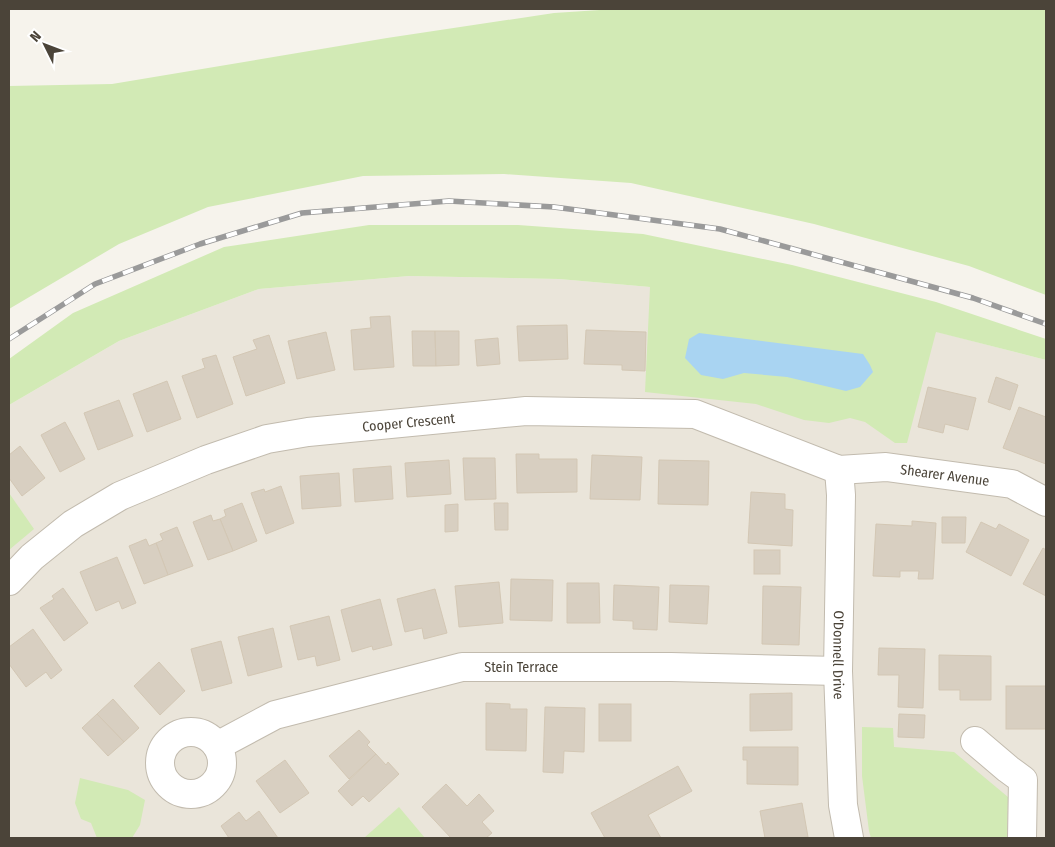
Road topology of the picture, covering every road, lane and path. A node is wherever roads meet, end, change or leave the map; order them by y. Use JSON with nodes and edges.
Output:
{"nodes":[{"id":1,"x":839,"y":470,"type":"junction"},
{"id":2,"x":1046,"y":502,"type":"edge"},
{"id":3,"x":9,"y":581,"type":"edge"},
{"id":4,"x":838,"y":671,"type":"junction"},
{"id":5,"x":975,"y":741,"type":"dead end"},
{"id":6,"x":217,"y":746,"type":"dead end"},
{"id":7,"x":1035,"y":777,"type":"edge"},
{"id":8,"x":849,"y":838,"type":"edge"},
{"id":9,"x":1022,"y":838,"type":"edge"}],
"edges":[{"from":1,"to":2,"type":"street","name":"Shearer Avenue"},
{"from":1,"to":3,"type":"street","name":"Cooper Crescent"},
{"from":1,"to":4,"type":"street","name":"O'Donnell Drive"},
{"from":4,"to":6,"type":"street","name":"Stein Terrace"},
{"from":4,"to":8,"type":"street","name":"O'Donnell Drive"},
{"from":5,"to":7,"type":"street"},
{"from":7,"to":9,"type":"street"}]}
